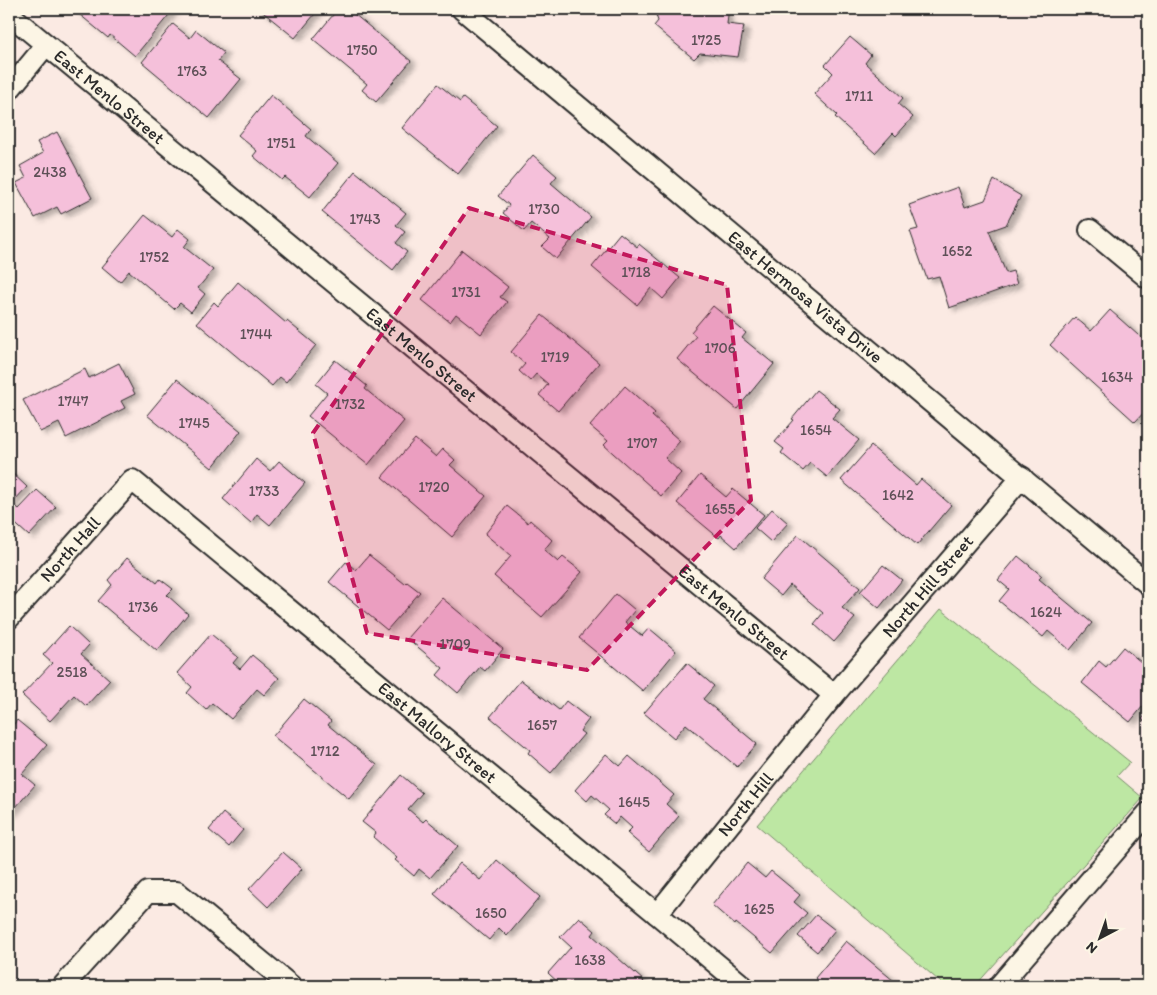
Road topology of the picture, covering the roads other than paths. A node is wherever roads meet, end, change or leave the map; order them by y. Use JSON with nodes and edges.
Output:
{"nodes":[{"id":1,"x":462,"y":9,"type":"edge"},
{"id":2,"x":9,"y":14,"type":"edge"},
{"id":3,"x":46,"y":45,"type":"junction"},
{"id":4,"x":9,"y":90,"type":"edge"},
{"id":5,"x":1090,"y":230,"type":"dead end"},
{"id":6,"x":1148,"y":278,"type":"edge"},
{"id":7,"x":1022,"y":477,"type":"junction"},
{"id":8,"x":132,"y":480,"type":"joint"},
{"id":9,"x":1148,"y":584,"type":"edge"},
{"id":10,"x":11,"y":610,"type":"edge"},
{"id":11,"x":834,"y":695,"type":"junction"},
{"id":12,"x":1148,"y":814,"type":"edge"},
{"id":13,"x":657,"y":914,"type":"junction"},
{"id":14,"x":64,"y":986,"type":"edge"},
{"id":15,"x":291,"y":986,"type":"edge"},
{"id":16,"x":743,"y":986,"type":"edge"},
{"id":17,"x":999,"y":986,"type":"edge"}],
"edges":[{"from":1,"to":7,"type":"street","name":"East Hermosa Vista Drive"},
{"from":2,"to":3,"type":"street","name":"East Menlo Street"},
{"from":3,"to":4,"type":"street"},
{"from":3,"to":11,"type":"street","name":"East Menlo Street"},
{"from":5,"to":6,"type":"street"},
{"from":7,"to":9,"type":"street","name":"East Hermosa Vista Drive"},
{"from":7,"to":11,"type":"street","name":"North Hill Street"},
{"from":8,"to":10,"type":"street","name":"North Hall"},
{"from":8,"to":13,"type":"street","name":"East Mallory Street"},
{"from":11,"to":13,"type":"street","name":"North Hill"},
{"from":12,"to":17,"type":"street"},
{"from":13,"to":16,"type":"street","name":"East Mallory Street"},
{"from":14,"to":15,"type":"street"}]}
